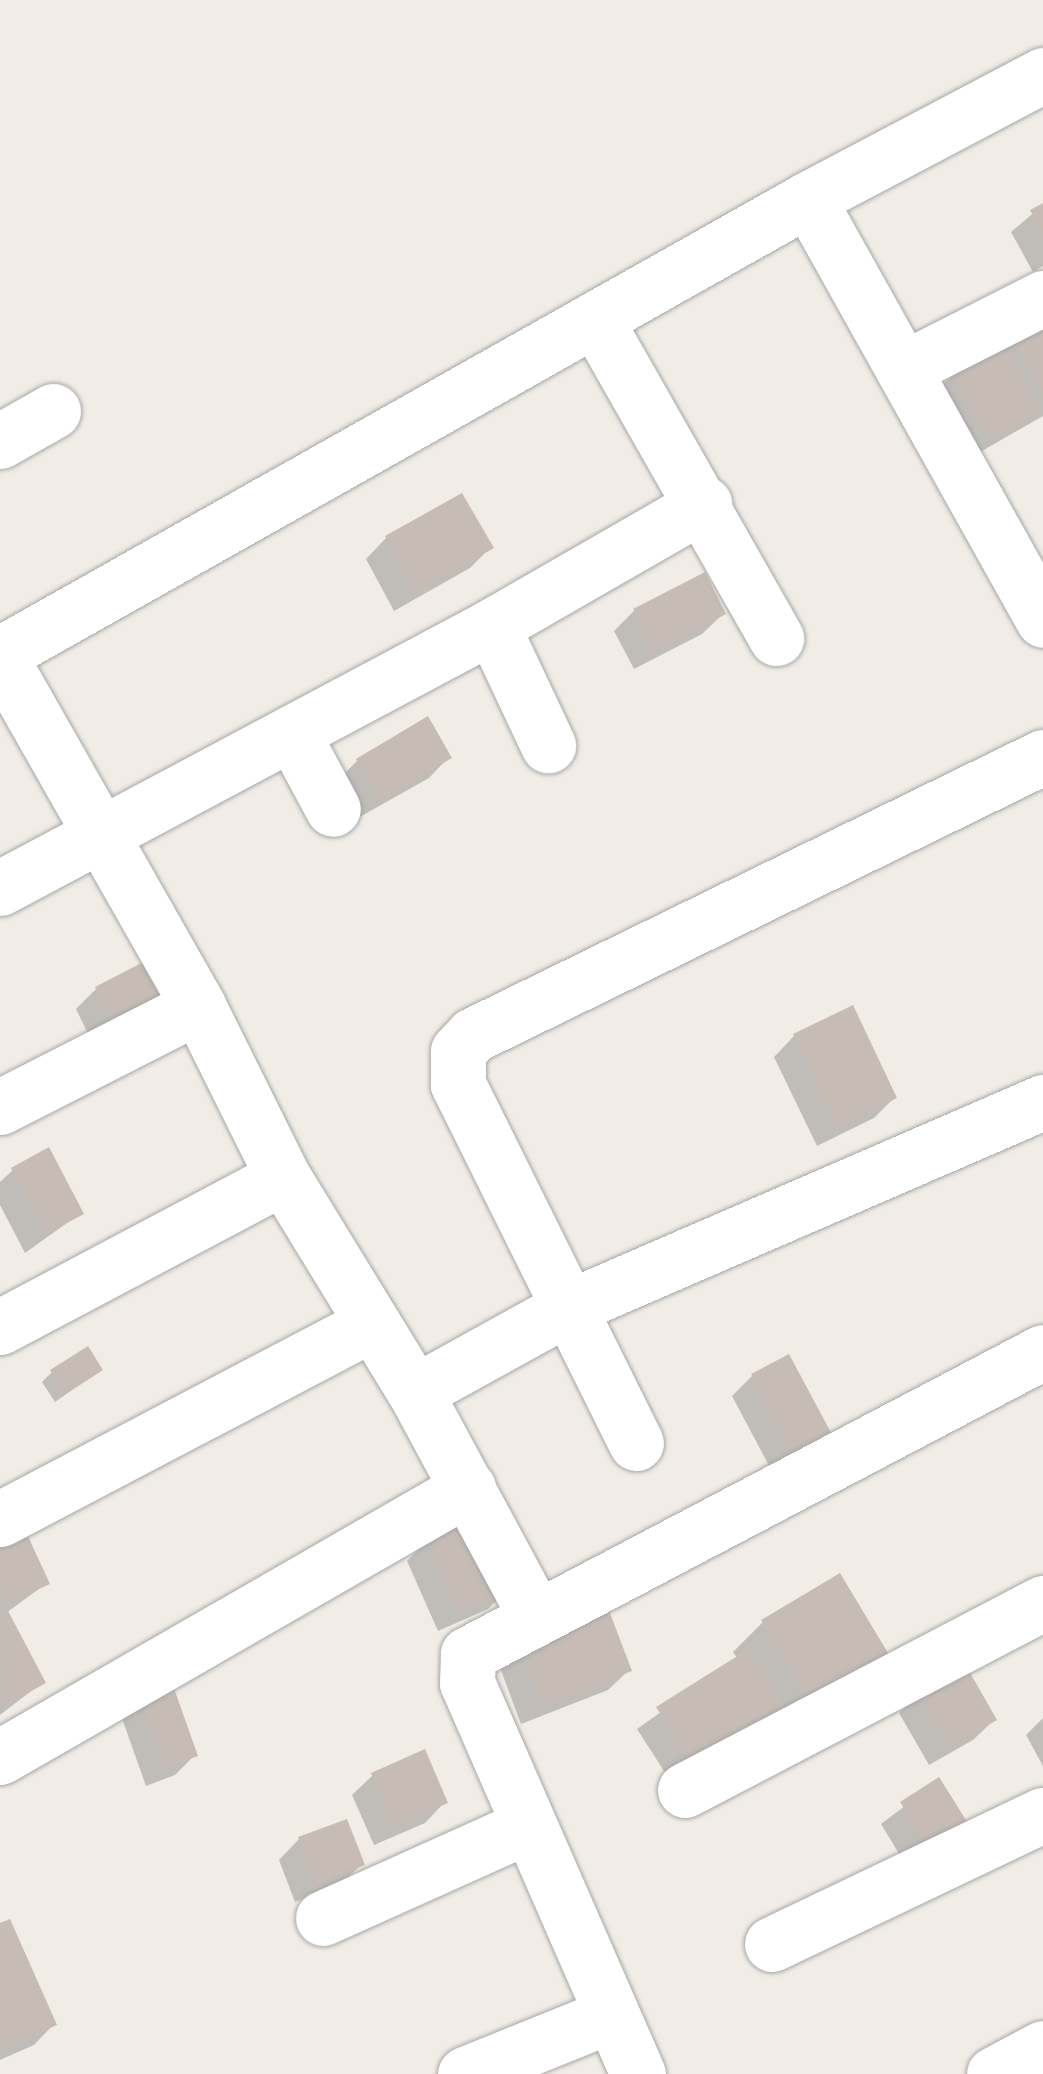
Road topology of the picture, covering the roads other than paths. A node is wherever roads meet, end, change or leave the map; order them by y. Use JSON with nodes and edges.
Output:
{"nodes":[{"id":1,"x":1043,"y":75,"type":"edge"},
{"id":2,"x":808,"y":199,"type":"junction"},
{"id":3,"x":1043,"y":298,"type":"edge"},
{"id":4,"x":595,"y":319,"type":"junction"},
{"id":5,"x":903,"y":369,"type":"junction"},
{"id":6,"x":53,"y":411,"type":"dead end"},
{"id":7,"x":0,"y":441,"type":"edge"},
{"id":8,"x":704,"y":504,"type":"junction"},
{"id":9,"x":1023,"y":528,"type":"edge"},
{"id":10,"x":1043,"y":620,"type":"edge"},
{"id":11,"x":492,"y":626,"type":"junction"},
{"id":12,"x":776,"y":638,"type":"dead end"},
{"id":13,"x":0,"y":656,"type":"edge"},
{"id":14,"x":292,"y":733,"type":"junction"},
{"id":15,"x":548,"y":745,"type":"dead end"},
{"id":16,"x":1043,"y":757,"type":"edge"},
{"id":17,"x":333,"y":810,"type":"dead end"},
{"id":18,"x":101,"y":834,"type":"junction"},
{"id":19,"x":0,"y":888,"type":"edge"},
{"id":20,"x":198,"y":1006,"type":"junction"},
{"id":21,"x":1043,"y":1102,"type":"edge"},
{"id":22,"x":0,"y":1107,"type":"edge"},
{"id":23,"x":283,"y":1177,"type":"junction"},
{"id":24,"x":568,"y":1308,"type":"junction"},
{"id":25,"x":370,"y":1324,"type":"junction"},
{"id":26,"x":0,"y":1326,"type":"edge"},
{"id":27,"x":1043,"y":1352,"type":"edge"},
{"id":28,"x":415,"y":1392,"type":"junction"},
{"id":29,"x":636,"y":1444,"type":"dead end"},
{"id":30,"x":468,"y":1488,"type":"junction"},
{"id":31,"x":0,"y":1519,"type":"edge"},
{"id":32,"x":1043,"y":1603,"type":"edge"},
{"id":33,"x":536,"y":1616,"type":"junction"},
{"id":34,"x":0,"y":1757,"type":"edge"},
{"id":35,"x":684,"y":1790,"type":"dead end"},
{"id":36,"x":1043,"y":1815,"type":"edge"},
{"id":37,"x":528,"y":1826,"type":"junction"},
{"id":38,"x":323,"y":1918,"type":"dead end"},
{"id":39,"x":772,"y":1944,"type":"dead end"},
{"id":40,"x":612,"y":2015,"type":"junction"},
{"id":41,"x":1043,"y":2048,"type":"edge"},
{"id":42,"x":465,"y":2074,"type":"edge"},
{"id":43,"x":638,"y":2074,"type":"edge"},
{"id":44,"x":994,"y":2074,"type":"edge"}],
"edges":[{"from":1,"to":2,"type":"street"},
{"from":2,"to":4,"type":"street"},
{"from":2,"to":5,"type":"street"},
{"from":3,"to":5,"type":"street"},
{"from":4,"to":8,"type":"street"},
{"from":4,"to":13,"type":"street"},
{"from":5,"to":9,"type":"street"},
{"from":6,"to":7,"type":"street"},
{"from":8,"to":11,"type":"street"},
{"from":8,"to":12,"type":"street"},
{"from":9,"to":10,"type":"street"},
{"from":11,"to":14,"type":"street"},
{"from":11,"to":15,"type":"street"},
{"from":13,"to":18,"type":"street"},
{"from":14,"to":17,"type":"street"},
{"from":14,"to":18,"type":"street"},
{"from":16,"to":24,"type":"street"},
{"from":18,"to":19,"type":"street"},
{"from":18,"to":20,"type":"street"},
{"from":20,"to":22,"type":"street"},
{"from":20,"to":23,"type":"street"},
{"from":21,"to":24,"type":"street"},
{"from":23,"to":25,"type":"street"},
{"from":23,"to":26,"type":"street"},
{"from":24,"to":28,"type":"street"},
{"from":24,"to":29,"type":"street"},
{"from":25,"to":28,"type":"street"},
{"from":25,"to":31,"type":"street"},
{"from":27,"to":33,"type":"street"},
{"from":28,"to":30,"type":"street"},
{"from":30,"to":33,"type":"street"},
{"from":30,"to":34,"type":"street"},
{"from":32,"to":35,"type":"street"},
{"from":33,"to":37,"type":"street"},
{"from":36,"to":39,"type":"street"},
{"from":37,"to":38,"type":"street"},
{"from":37,"to":40,"type":"street"},
{"from":40,"to":42,"type":"street"},
{"from":40,"to":43,"type":"street"},
{"from":41,"to":44,"type":"street"}]}
